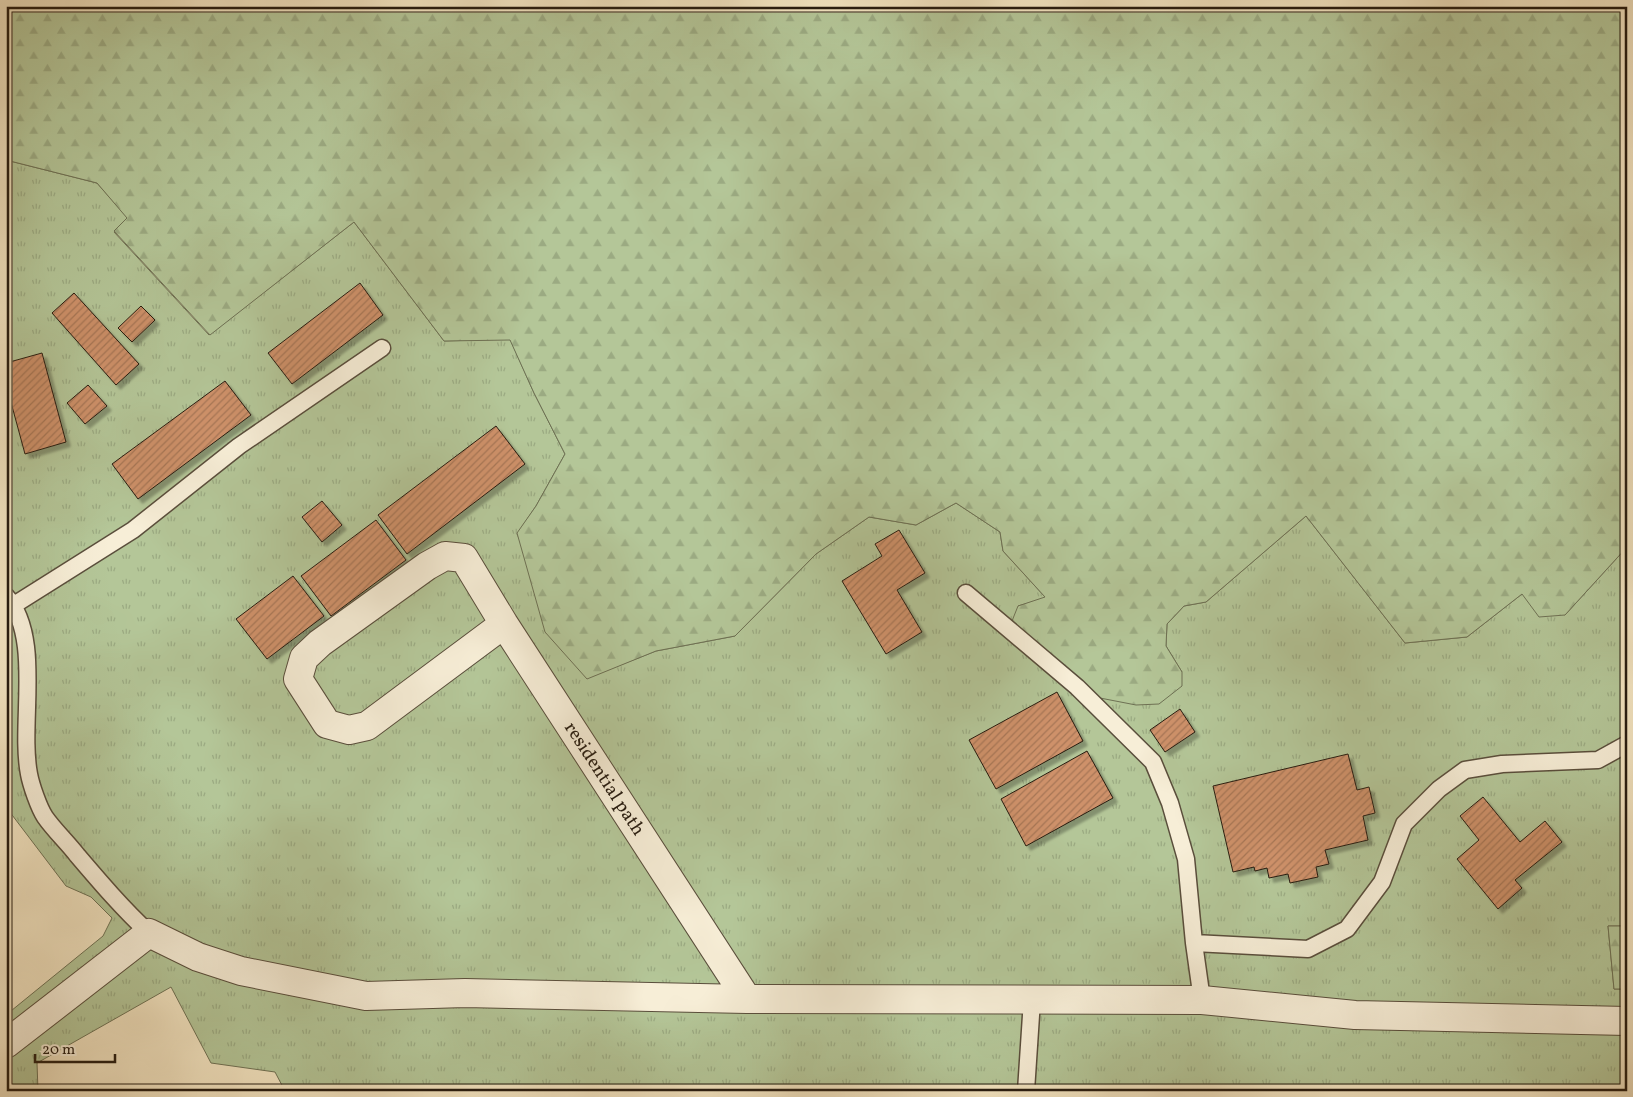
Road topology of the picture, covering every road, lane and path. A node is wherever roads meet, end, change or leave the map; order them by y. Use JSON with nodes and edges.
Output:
{"nodes":[{"id":1,"x":382,"y":348,"type":"dead end"},
{"id":2,"x":966,"y":593,"type":"dead end"},
{"id":3,"x":9,"y":604,"type":"edge"},
{"id":4,"x":504,"y":624,"type":"junction"},
{"id":5,"x":1627,"y":744,"type":"edge"},
{"id":6,"x":150,"y":933,"type":"junction"},
{"id":7,"x":1194,"y":943,"type":"junction"},
{"id":8,"x":747,"y":1000,"type":"junction"},
{"id":9,"x":1032,"y":1000,"type":"junction"},
{"id":10,"x":1202,"y":1000,"type":"junction"},
{"id":11,"x":1627,"y":1021,"type":"edge"},
{"id":12,"x":6,"y":1044,"type":"edge"},
{"id":13,"x":1026,"y":1091,"type":"edge"}],
"edges":[{"from":1,"to":3,"type":"lane"},
{"from":2,"to":7,"type":"lane"},
{"from":3,"to":6,"type":"lane"},
{"from":4,"to":4,"type":"street","name":"residential path"},
{"from":4,"to":8,"type":"street","name":"residential path"},
{"from":5,"to":7,"type":"lane"},
{"from":6,"to":8,"type":"street"},
{"from":6,"to":12,"type":"street"},
{"from":7,"to":10,"type":"lane"},
{"from":8,"to":9,"type":"street"},
{"from":9,"to":10,"type":"street"},
{"from":9,"to":13,"type":"lane"},
{"from":10,"to":11,"type":"street"}]}
